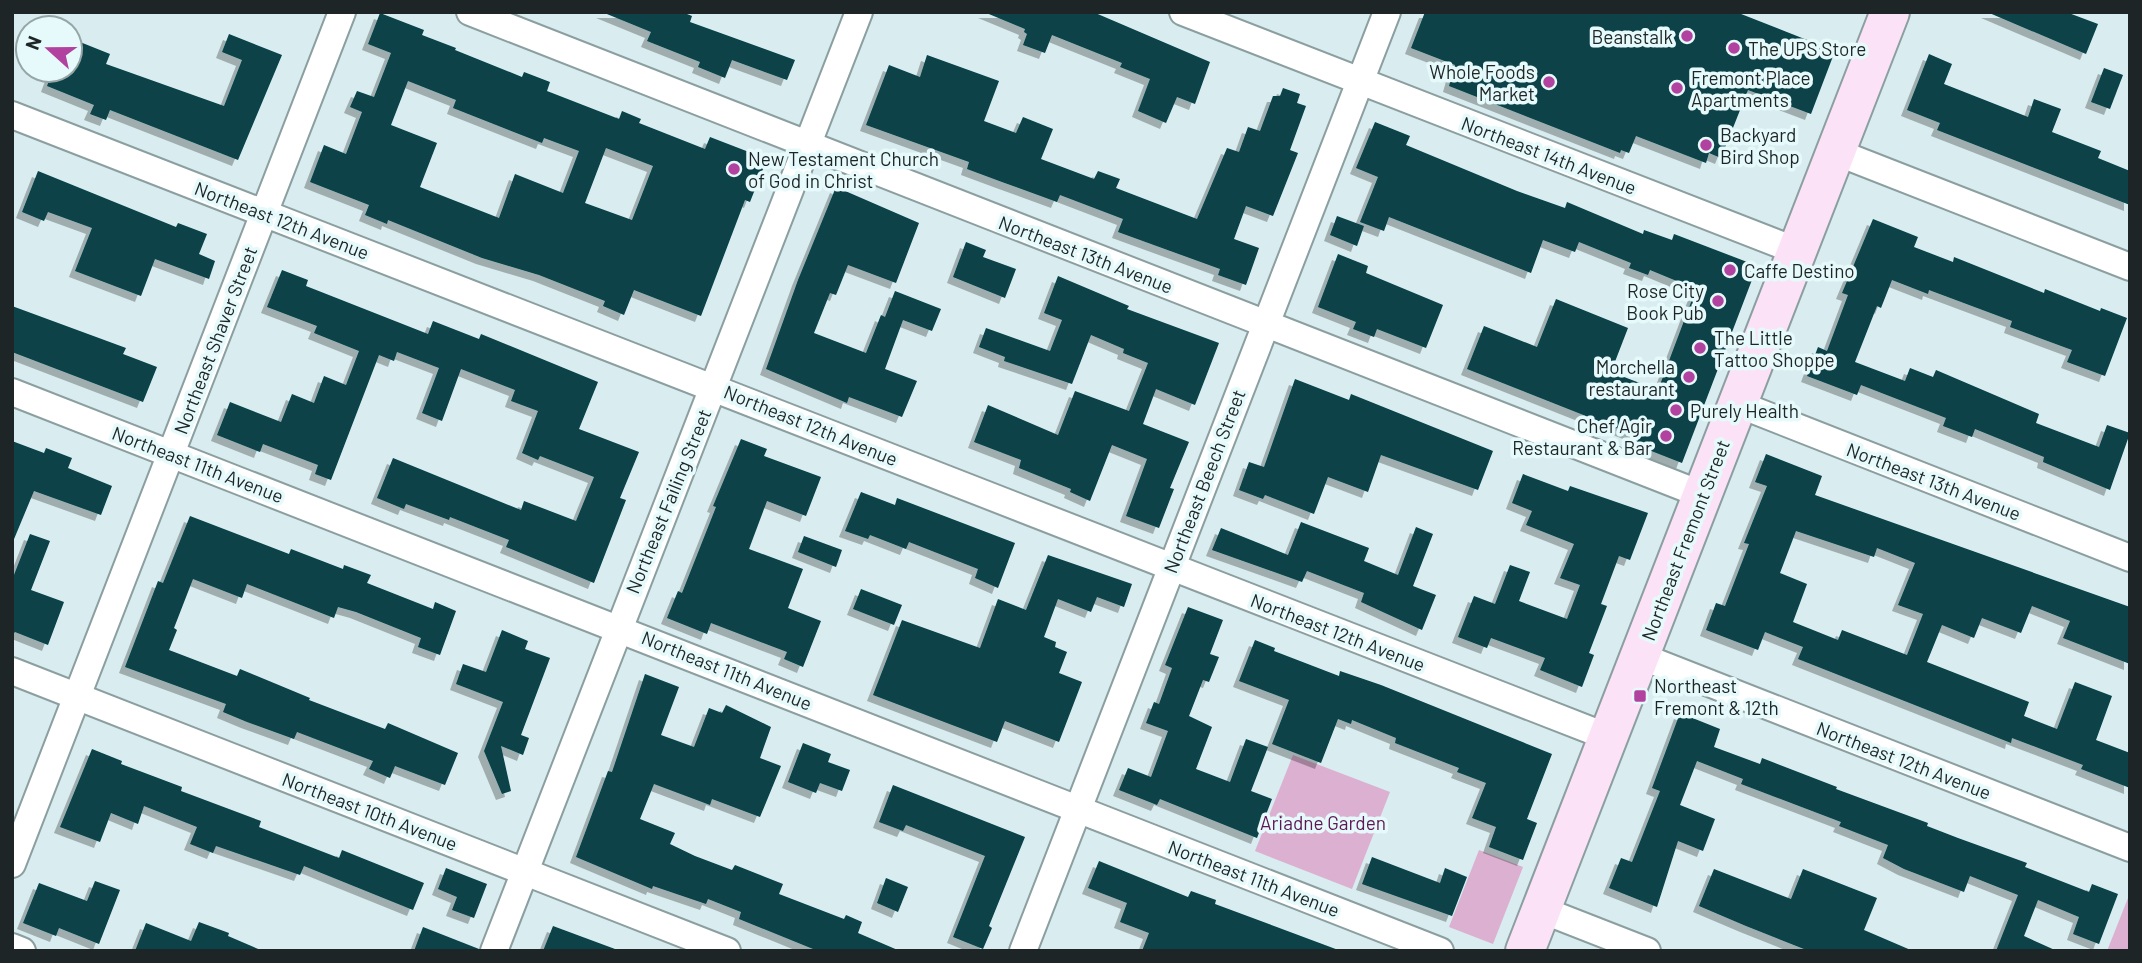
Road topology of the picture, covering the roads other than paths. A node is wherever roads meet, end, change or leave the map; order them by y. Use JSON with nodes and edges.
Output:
{"nodes":[{"id":1,"x":342,"y":12,"type":"edge"},
{"id":2,"x":470,"y":12,"type":"edge"},
{"id":3,"x":859,"y":12,"type":"edge"},
{"id":4,"x":1183,"y":12,"type":"edge"},
{"id":5,"x":1387,"y":12,"type":"edge"},
{"id":6,"x":1891,"y":12,"type":"edge"},
{"id":7,"x":1360,"y":81,"type":"junction"},
{"id":8,"x":12,"y":115,"type":"edge"},
{"id":9,"x":807,"y":145,"type":"junction"},
{"id":10,"x":1836,"y":152,"type":"junction"},
{"id":11,"x":264,"y":213,"type":"junction"},
{"id":12,"x":1797,"y":251,"type":"junction"},
{"id":13,"x":2130,"y":267,"type":"edge"},
{"id":14,"x":1265,"y":323,"type":"junction"},
{"id":15,"x":714,"y":386,"type":"junction"},
{"id":16,"x":12,"y":392,"type":"edge"},
{"id":17,"x":1738,"y":404,"type":"junction"},
{"id":18,"x":171,"y":454,"type":"junction"},
{"id":19,"x":1703,"y":495,"type":"junction"},
{"id":20,"x":2130,"y":558,"type":"edge"},
{"id":21,"x":1171,"y":567,"type":"junction"},
{"id":22,"x":619,"y":627,"type":"junction"},
{"id":23,"x":1640,"y":656,"type":"junction"},
{"id":24,"x":12,"y":671,"type":"edge"},
{"id":25,"x":78,"y":697,"type":"junction"},
{"id":26,"x":1608,"y":737,"type":"junction"},
{"id":27,"x":1077,"y":810,"type":"junction"},
{"id":28,"x":2130,"y":848,"type":"edge"},
{"id":29,"x":12,"y":864,"type":"edge"},
{"id":30,"x":525,"y":872,"type":"junction"},
{"id":31,"x":1542,"y":910,"type":"junction"},
{"id":32,"x":12,"y":947,"type":"edge"},
{"id":33,"x":22,"y":951,"type":"edge"},
{"id":34,"x":494,"y":951,"type":"edge"},
{"id":35,"x":727,"y":951,"type":"edge"},
{"id":36,"x":1023,"y":951,"type":"edge"},
{"id":37,"x":1440,"y":951,"type":"edge"},
{"id":38,"x":1525,"y":951,"type":"edge"},
{"id":39,"x":1647,"y":951,"type":"edge"}],
"edges":[{"from":1,"to":11,"type":"street","name":"Northeast Shaver Street"},
{"from":2,"to":9,"type":"street","name":"Northeast 13th Avenue"},
{"from":3,"to":9,"type":"street","name":"Northeast Failing Street"},
{"from":4,"to":7,"type":"street","name":"Northeast 14th Avenue"},
{"from":5,"to":7,"type":"street","name":"Northeast Beech Street"},
{"from":6,"to":10,"type":"main road","name":"Northeast Fremont Street"},
{"from":7,"to":12,"type":"street","name":"Northeast 14th Avenue"},
{"from":7,"to":14,"type":"street","name":"Northeast Beech Street"},
{"from":8,"to":11,"type":"street","name":"Northeast 12th Avenue"},
{"from":9,"to":14,"type":"street","name":"Northeast 13th Avenue"},
{"from":9,"to":15,"type":"street","name":"Northeast Failing Street"},
{"from":10,"to":12,"type":"main road","name":"Northeast Fremont Street"},
{"from":10,"to":13,"type":"street"},
{"from":11,"to":15,"type":"street","name":"Northeast 12th Avenue"},
{"from":11,"to":18,"type":"street","name":"Northeast Shaver Street"},
{"from":12,"to":17,"type":"main road","name":"Northeast Fremont Street"},
{"from":14,"to":19,"type":"street","name":"Northeast 13th Avenue"},
{"from":14,"to":21,"type":"street","name":"Northeast Beech Street"},
{"from":15,"to":21,"type":"street","name":"Northeast 12th Avenue"},
{"from":15,"to":22,"type":"street","name":"Northeast Failing Street"},
{"from":16,"to":18,"type":"street","name":"Northeast 11th Avenue"},
{"from":17,"to":19,"type":"main road","name":"Northeast Fremont Street"},
{"from":17,"to":20,"type":"street","name":"Northeast 13th Avenue"},
{"from":18,"to":22,"type":"street","name":"Northeast 11th Avenue"},
{"from":18,"to":25,"type":"street","name":"Northeast Shaver Street"},
{"from":19,"to":23,"type":"main road","name":"Northeast Fremont Street"},
{"from":21,"to":26,"type":"street","name":"Northeast 12th Avenue"},
{"from":21,"to":27,"type":"street","name":"Northeast Beech Street"},
{"from":22,"to":27,"type":"street","name":"Northeast 11th Avenue"},
{"from":22,"to":30,"type":"street","name":"Northeast Failing Street"},
{"from":23,"to":26,"type":"main road","name":"Northeast Fremont Street"},
{"from":23,"to":28,"type":"street","name":"Northeast 12th Avenue"},
{"from":24,"to":25,"type":"street","name":"Northeast 10th Avenue"},
{"from":25,"to":29,"type":"street","name":"Northeast Shaver Street"},
{"from":25,"to":30,"type":"street","name":"Northeast 10th Avenue"},
{"from":26,"to":31,"type":"main road","name":"Northeast Fremont Street"},
{"from":27,"to":36,"type":"street","name":"Northeast Beech Street"},
{"from":27,"to":37,"type":"street","name":"Northeast 11th Avenue"},
{"from":30,"to":34,"type":"street","name":"Northeast Failing Street"},
{"from":30,"to":35,"type":"street","name":"Northeast 10th Avenue"},
{"from":31,"to":38,"type":"main road","name":"Northeast Fremont Street"},
{"from":31,"to":39,"type":"street"},
{"from":32,"to":33,"type":"street"}]}
